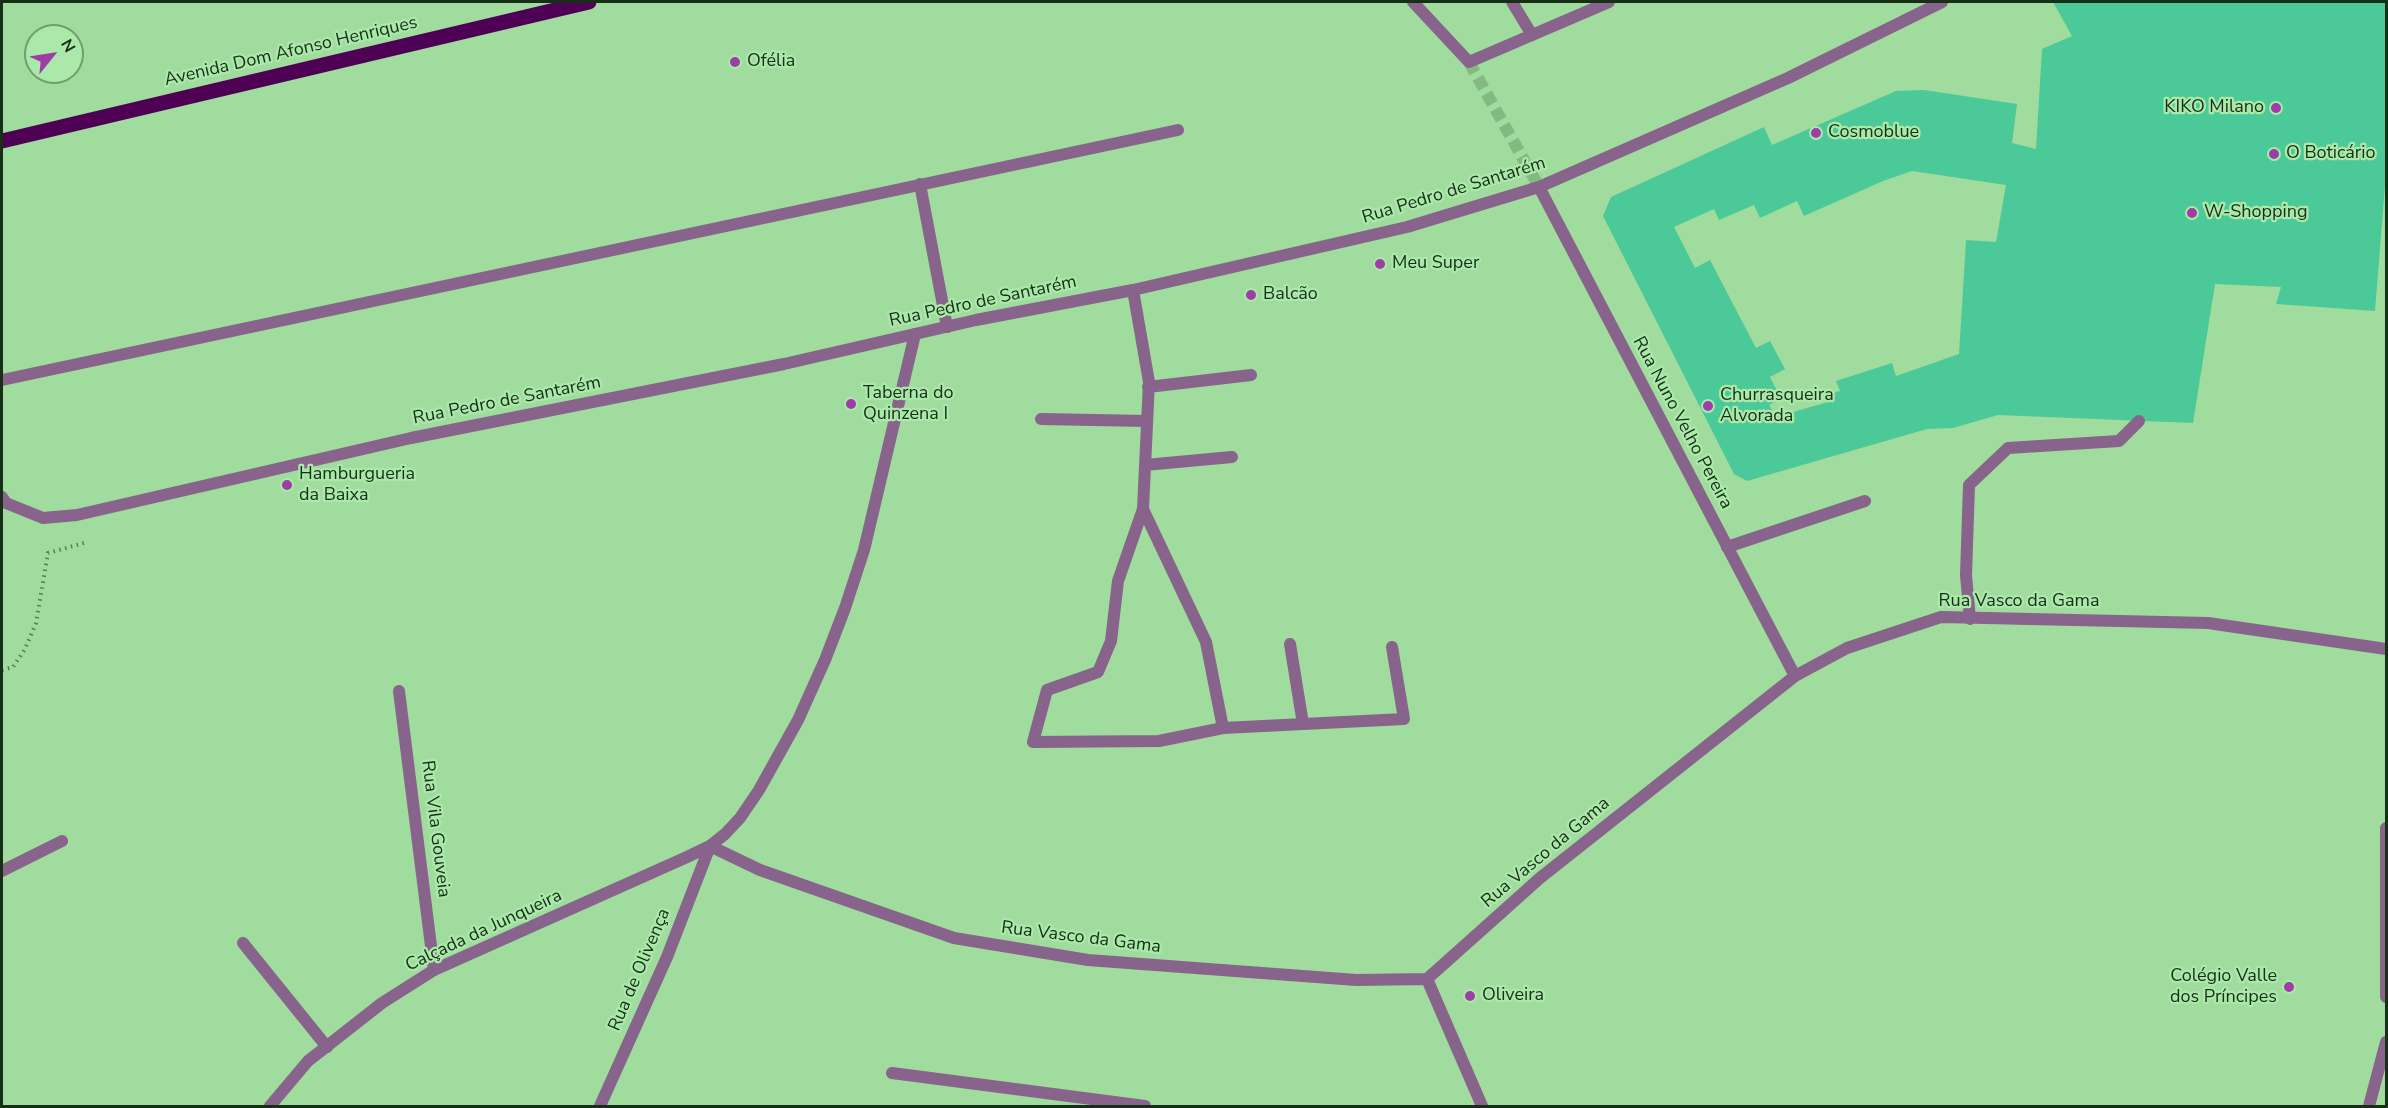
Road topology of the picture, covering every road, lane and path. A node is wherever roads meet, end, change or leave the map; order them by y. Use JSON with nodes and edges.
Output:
{"nodes":[{"id":1,"x":589,"y":2,"type":"edge"},
{"id":2,"x":1413,"y":2,"type":"edge"},
{"id":3,"x":1512,"y":2,"type":"edge"},
{"id":4,"x":1609,"y":2,"type":"edge"},
{"id":5,"x":1942,"y":2,"type":"edge"},
{"id":6,"x":1532,"y":35,"type":"junction"},
{"id":7,"x":1178,"y":130,"type":"dead end"},
{"id":8,"x":2,"y":141,"type":"edge"},
{"id":9,"x":920,"y":184,"type":"junction"},
{"id":10,"x":1539,"y":187,"type":"junction"},
{"id":11,"x":1133,"y":290,"type":"junction"},
{"id":12,"x":946,"y":327,"type":"junction"},
{"id":13,"x":915,"y":334,"type":"junction"},
{"id":14,"x":1251,"y":375,"type":"dead end"},
{"id":15,"x":2,"y":380,"type":"edge"},
{"id":16,"x":1148,"y":387,"type":"junction"},
{"id":17,"x":1041,"y":419,"type":"dead end"},
{"id":18,"x":1147,"y":421,"type":"junction"},
{"id":19,"x":2139,"y":421,"type":"dead end"},
{"id":20,"x":1232,"y":457,"type":"dead end"},
{"id":21,"x":1145,"y":465,"type":"junction"},
{"id":22,"x":2,"y":497,"type":"edge"},
{"id":23,"x":1865,"y":501,"type":"dead end"},
{"id":24,"x":1143,"y":509,"type":"junction"},
{"id":25,"x":84,"y":543,"type":"dead end"},
{"id":26,"x":1727,"y":547,"type":"junction"},
{"id":27,"x":1970,"y":619,"type":"junction"},
{"id":28,"x":1290,"y":644,"type":"dead end"},
{"id":29,"x":1392,"y":648,"type":"dead end"},
{"id":30,"x":2386,"y":648,"type":"edge"},
{"id":31,"x":2,"y":670,"type":"edge"},
{"id":32,"x":1795,"y":676,"type":"junction"},
{"id":33,"x":399,"y":691,"type":"dead end"},
{"id":34,"x":1303,"y":724,"type":"junction"},
{"id":35,"x":1223,"y":728,"type":"junction"},
{"id":36,"x":2386,"y":828,"type":"edge"},
{"id":37,"x":62,"y":841,"type":"dead end"},
{"id":38,"x":710,"y":846,"type":"junction"},
{"id":39,"x":2,"y":871,"type":"edge"},
{"id":40,"x":2386,"y":905,"type":"edge"},
{"id":41,"x":243,"y":943,"type":"dead end"},
{"id":42,"x":434,"y":970,"type":"junction"},
{"id":43,"x":1427,"y":980,"type":"junction"},
{"id":44,"x":2386,"y":997,"type":"edge"},
{"id":45,"x":2386,"y":1042,"type":"edge"},
{"id":46,"x":327,"y":1047,"type":"junction"},
{"id":47,"x":892,"y":1073,"type":"dead end"},
{"id":48,"x":270,"y":1107,"type":"edge"},
{"id":49,"x":600,"y":1107,"type":"edge"},
{"id":50,"x":1145,"y":1107,"type":"edge"},
{"id":51,"x":1482,"y":1107,"type":"edge"},
{"id":52,"x":2369,"y":1107,"type":"edge"}],
"edges":[{"from":1,"to":8,"type":"main road","name":"Avenida Dom Afonso Henriques"},
{"from":2,"to":6,"type":"street"},
{"from":3,"to":6,"type":"street"},
{"from":4,"to":6,"type":"street"},
{"from":5,"to":10,"type":"street","name":"Rua Pedro de Santarém"},
{"from":7,"to":9,"type":"street"},
{"from":9,"to":12,"type":"street"},
{"from":9,"to":15,"type":"street"},
{"from":10,"to":11,"type":"street","name":"Rua Pedro de Santarém"},
{"from":10,"to":26,"type":"street","name":"Rua Nuno Velho Pereira"},
{"from":11,"to":12,"type":"street","name":"Rua Pedro de Santarém"},
{"from":11,"to":16,"type":"street"},
{"from":12,"to":13,"type":"street","name":"Rua Pedro de Santarém"},
{"from":13,"to":22,"type":"street","name":"Rua Pedro de Santarém"},
{"from":13,"to":38,"type":"street"},
{"from":14,"to":16,"type":"street"},
{"from":16,"to":18,"type":"street"},
{"from":17,"to":18,"type":"street"},
{"from":18,"to":21,"type":"street"},
{"from":19,"to":27,"type":"street"},
{"from":20,"to":21,"type":"street"},
{"from":21,"to":24,"type":"street"},
{"from":23,"to":26,"type":"street"},
{"from":24,"to":35,"type":"street"},
{"from":24,"to":35,"type":"street"},
{"from":25,"to":31,"type":"path"},
{"from":26,"to":32,"type":"street","name":"Rua Nuno Velho Pereira"},
{"from":27,"to":30,"type":"street","name":"Rua Vasco da Gama"},
{"from":27,"to":32,"type":"street","name":"Rua Vasco da Gama"},
{"from":28,"to":34,"type":"street"},
{"from":29,"to":34,"type":"street"},
{"from":32,"to":43,"type":"street","name":"Rua Vasco da Gama"},
{"from":33,"to":42,"type":"street","name":"Rua Vila Gouveia"},
{"from":34,"to":35,"type":"street"},
{"from":36,"to":40,"type":"street"},
{"from":37,"to":39,"type":"street"},
{"from":38,"to":42,"type":"street","name":"Calçada da Junqueira"},
{"from":38,"to":43,"type":"street","name":"Rua Vasco da Gama"},
{"from":38,"to":49,"type":"street","name":"Rua de Olivença"},
{"from":40,"to":44,"type":"street"},
{"from":41,"to":46,"type":"street"},
{"from":42,"to":46,"type":"street","name":"Calçada da Junqueira"},
{"from":43,"to":51,"type":"street"},
{"from":45,"to":52,"type":"street"},
{"from":46,"to":48,"type":"street","name":"Calçada da Junqueira"},
{"from":47,"to":50,"type":"street"}]}
